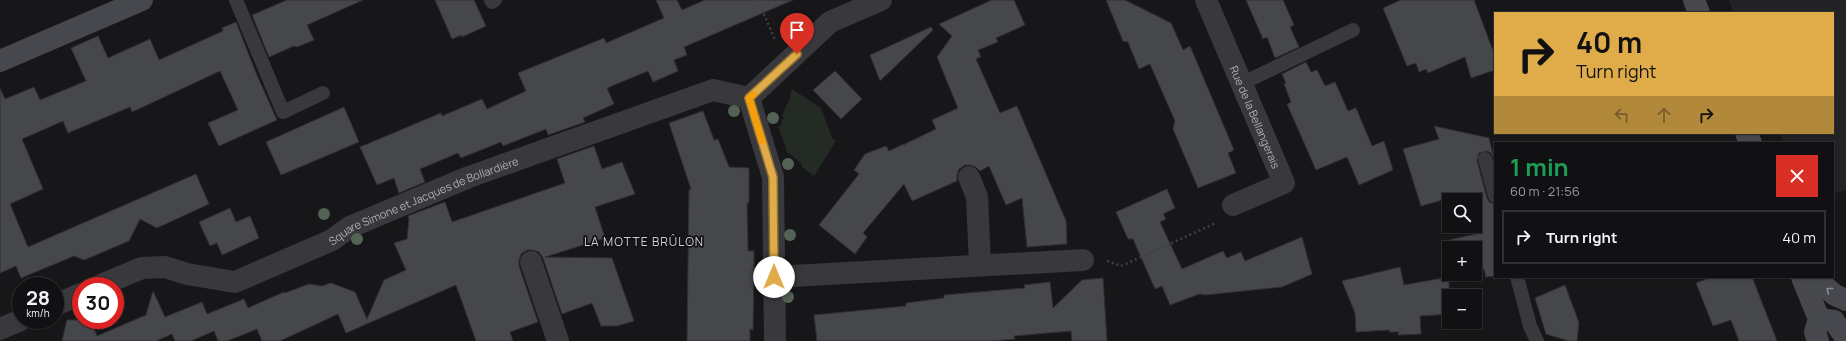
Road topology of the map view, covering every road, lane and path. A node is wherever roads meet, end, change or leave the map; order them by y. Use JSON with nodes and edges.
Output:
{"nodes":[{"id":1,"x":142,"y":0,"type":"edge"},
{"id":2,"x":236,"y":0,"type":"edge"},
{"id":3,"x":491,"y":0,"type":"edge"},
{"id":4,"x":495,"y":0,"type":"edge"},
{"id":5,"x":758,"y":0,"type":"edge"},
{"id":6,"x":881,"y":0,"type":"edge"},
{"id":7,"x":1206,"y":0,"type":"edge"},
{"id":8,"x":1694,"y":0,"type":"edge"},
{"id":9,"x":1699,"y":12,"type":"edge"},
{"id":10,"x":1353,"y":30,"type":"dead end"},
{"id":11,"x":0,"y":61,"type":"edge"},
{"id":12,"x":786,"y":64,"type":"junction"},
{"id":13,"x":1243,"y":83,"type":"junction"},
{"id":14,"x":323,"y":93,"type":"dead end"},
{"id":15,"x":749,"y":98,"type":"junction"},
{"id":16,"x":1485,"y":159,"type":"dead end"},
{"id":17,"x":969,"y":177,"type":"dead end"},
{"id":18,"x":1494,"y":192,"type":"edge"},
{"id":19,"x":1233,"y":205,"type":"joint"},
{"id":20,"x":1083,"y":260,"type":"joint"},
{"id":21,"x":531,"y":262,"type":"dead end"},
{"id":22,"x":980,"y":265,"type":"junction"},
{"id":23,"x":120,"y":277,"type":"edge"},
{"id":24,"x":774,"y":277,"type":"junction"},
{"id":25,"x":1517,"y":278,"type":"edge"},
{"id":26,"x":1802,"y":278,"type":"edge"},
{"id":27,"x":1814,"y":278,"type":"edge"},
{"id":28,"x":1846,"y":300,"type":"edge"},
{"id":29,"x":1819,"y":319,"type":"junction"},
{"id":30,"x":12,"y":323,"type":"edge"},
{"id":31,"x":0,"y":328,"type":"edge"},
{"id":32,"x":1846,"y":338,"type":"edge"},
{"id":33,"x":558,"y":341,"type":"edge"},
{"id":34,"x":775,"y":341,"type":"edge"},
{"id":35,"x":1537,"y":341,"type":"edge"},
{"id":36,"x":1818,"y":341,"type":"edge"}],
"edges":[{"from":1,"to":11,"type":"street"},
{"from":2,"to":14,"type":"lane"},
{"from":3,"to":4,"type":"lane"},
{"from":5,"to":12,"type":"path"},
{"from":6,"to":12,"type":"street"},
{"from":7,"to":13,"type":"street","name":"Rue de la Bellangerais"},
{"from":8,"to":9,"type":"street"},
{"from":10,"to":13,"type":"lane"},
{"from":12,"to":15,"type":"street"},
{"from":13,"to":19,"type":"street","name":"Rue de la Bellangerais"},
{"from":15,"to":23,"type":"street","name":"Square Simone et Jacques de Bollardière"},
{"from":15,"to":24,"type":"street"},
{"from":16,"to":18,"type":"lane"},
{"from":17,"to":22,"type":"street"},
{"from":19,"to":20,"type":"path"},
{"from":20,"to":22,"type":"street"},
{"from":21,"to":33,"type":"street"},
{"from":22,"to":24,"type":"street"},
{"from":24,"to":34,"type":"street"},
{"from":25,"to":35,"type":"lane"},
{"from":26,"to":29,"type":"street"},
{"from":28,"to":27,"type":"street","one_way":true},
{"from":29,"to":32,"type":"street"},
{"from":29,"to":36,"type":"street"},
{"from":30,"to":31,"type":"street"}]}
